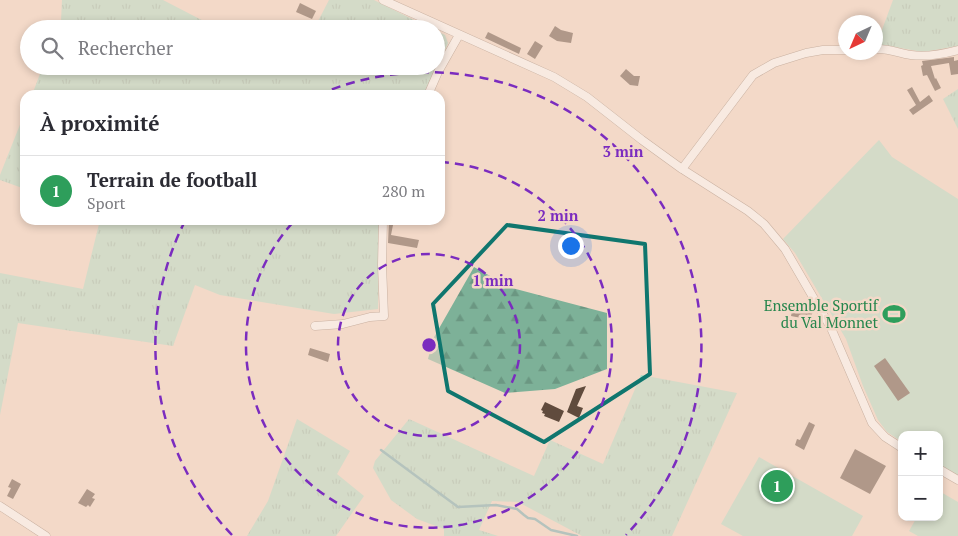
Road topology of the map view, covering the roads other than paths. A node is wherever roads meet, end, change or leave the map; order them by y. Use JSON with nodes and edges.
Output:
{"nodes":[{"id":1,"x":383,"y":0,"type":"edge"},
{"id":2,"x":428,"y":20,"type":"edge"},
{"id":3,"x":445,"y":28,"type":"edge"},
{"id":4,"x":459,"y":34,"type":"junction"},
{"id":5,"x":883,"y":48,"type":"edge"},
{"id":6,"x":838,"y":50,"type":"edge"},
{"id":7,"x":958,"y":50,"type":"edge"},
{"id":8,"x":445,"y":59,"type":"edge"},
{"id":9,"x":437,"y":75,"type":"edge"},
{"id":10,"x":430,"y":90,"type":"edge"},
{"id":11,"x":682,"y":169,"type":"junction"},
{"id":12,"x":382,"y":225,"type":"edge"},
{"id":13,"x":315,"y":326,"type":"dead end"},
{"id":14,"x":898,"y":445,"type":"edge"},
{"id":15,"x":943,"y":472,"type":"edge"},
{"id":16,"x":958,"y":480,"type":"edge"},
{"id":17,"x":0,"y":506,"type":"edge"},
{"id":18,"x":46,"y":536,"type":"edge"}],
"edges":[{"from":1,"to":2,"type":"street"},
{"from":3,"to":4,"type":"street"},
{"from":4,"to":8,"type":"street"},
{"from":4,"to":11,"type":"street"},
{"from":5,"to":7,"type":"street"},
{"from":6,"to":11,"type":"street"},
{"from":9,"to":10,"type":"street"},
{"from":11,"to":14,"type":"street"},
{"from":12,"to":13,"type":"street"},
{"from":15,"to":16,"type":"street"},
{"from":17,"to":18,"type":"street"}]}
